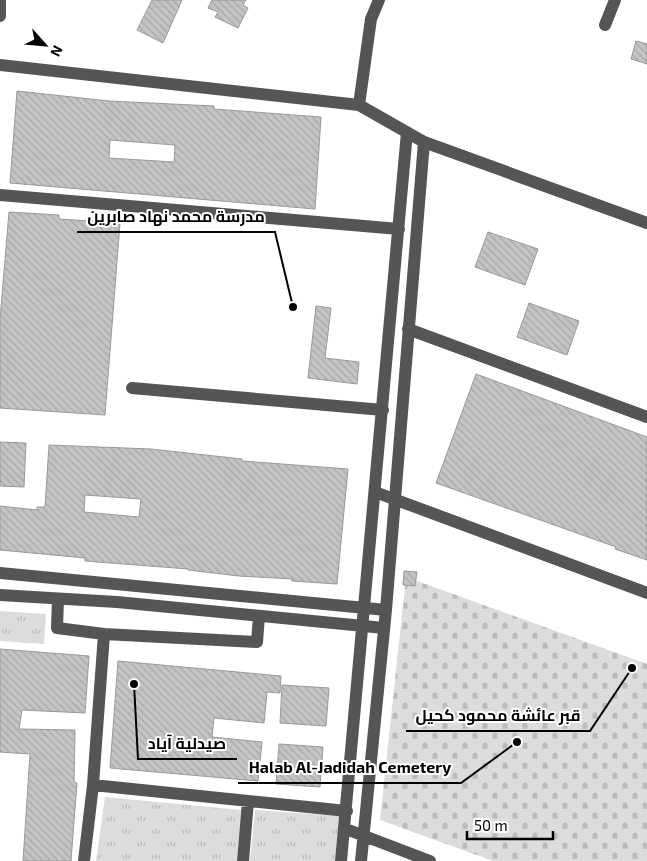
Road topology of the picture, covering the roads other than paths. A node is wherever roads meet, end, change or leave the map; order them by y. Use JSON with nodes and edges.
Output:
{"nodes":[{"id":1,"x":0,"y":0,"type":"edge"},
{"id":2,"x":379,"y":0,"type":"edge"},
{"id":3,"x":615,"y":0,"type":"edge"},
{"id":4,"x":0,"y":16,"type":"edge"},
{"id":5,"x":605,"y":25,"type":"dead end"},
{"id":6,"x":0,"y":65,"type":"edge"},
{"id":7,"x":359,"y":105,"type":"junction"},
{"id":8,"x":407,"y":132,"type":"junction"},
{"id":9,"x":424,"y":142,"type":"junction"},
{"id":10,"x":0,"y":195,"type":"edge"},
{"id":11,"x":647,"y":223,"type":"edge"},
{"id":12,"x":399,"y":229,"type":"junction"},
{"id":13,"x":408,"y":329,"type":"junction"},
{"id":14,"x":132,"y":388,"type":"dead end"},
{"id":15,"x":383,"y":410,"type":"junction"},
{"id":16,"x":647,"y":417,"type":"edge"},
{"id":17,"x":376,"y":492,"type":"junction"},
{"id":18,"x":393,"y":500,"type":"junction"},
{"id":19,"x":0,"y":573,"type":"edge"},
{"id":20,"x":119,"y":584,"type":"junction"},
{"id":21,"x":647,"y":593,"type":"edge"},
{"id":22,"x":0,"y":596,"type":"edge"},
{"id":23,"x":58,"y":599,"type":"junction"},
{"id":24,"x":117,"y":602,"type":"junction"},
{"id":25,"x":364,"y":608,"type":"junction"},
{"id":26,"x":386,"y":610,"type":"junction"},
{"id":27,"x":259,"y":616,"type":"junction"},
{"id":28,"x":362,"y":626,"type":"junction"},
{"id":29,"x":384,"y":628,"type":"junction"},
{"id":30,"x":104,"y":634,"type":"junction"},
{"id":31,"x":92,"y":785,"type":"junction"},
{"id":32,"x":248,"y":800,"type":"junction"},
{"id":33,"x":347,"y":811,"type":"junction"},
{"id":34,"x":346,"y":829,"type":"junction"},
{"id":35,"x":364,"y":835,"type":"junction"},
{"id":36,"x":84,"y":861,"type":"edge"},
{"id":37,"x":243,"y":861,"type":"edge"},
{"id":38,"x":341,"y":861,"type":"edge"},
{"id":39,"x":361,"y":861,"type":"edge"},
{"id":40,"x":430,"y":861,"type":"edge"}],
"edges":[{"from":1,"to":4,"type":"street"},
{"from":2,"to":7,"type":"street"},
{"from":3,"to":5,"type":"street"},
{"from":6,"to":7,"type":"street"},
{"from":7,"to":8,"type":"street"},
{"from":8,"to":9,"type":"street"},
{"from":8,"to":12,"type":"street"},
{"from":9,"to":11,"type":"street"},
{"from":9,"to":13,"type":"street"},
{"from":10,"to":12,"type":"street"},
{"from":12,"to":15,"type":"street"},
{"from":13,"to":16,"type":"street"},
{"from":13,"to":18,"type":"street"},
{"from":14,"to":15,"type":"street"},
{"from":15,"to":17,"type":"street"},
{"from":17,"to":18,"type":"street"},
{"from":17,"to":25,"type":"street"},
{"from":18,"to":21,"type":"street"},
{"from":18,"to":26,"type":"street"},
{"from":19,"to":20,"type":"street"},
{"from":20,"to":24,"type":"street"},
{"from":20,"to":25,"type":"street"},
{"from":22,"to":23,"type":"street"},
{"from":23,"to":24,"type":"street"},
{"from":23,"to":30,"type":"street"},
{"from":24,"to":27,"type":"street"},
{"from":25,"to":26,"type":"street"},
{"from":25,"to":28,"type":"street"},
{"from":26,"to":29,"type":"street"},
{"from":27,"to":28,"type":"street"},
{"from":27,"to":30,"type":"street"},
{"from":28,"to":29,"type":"street"},
{"from":28,"to":33,"type":"street"},
{"from":29,"to":35,"type":"street"},
{"from":30,"to":31,"type":"street"},
{"from":31,"to":32,"type":"street"},
{"from":31,"to":36,"type":"street"},
{"from":32,"to":33,"type":"street"},
{"from":32,"to":37,"type":"street"},
{"from":33,"to":34,"type":"street"},
{"from":34,"to":35,"type":"street"},
{"from":34,"to":38,"type":"street"},
{"from":35,"to":39,"type":"street"},
{"from":35,"to":40,"type":"street"}]}
